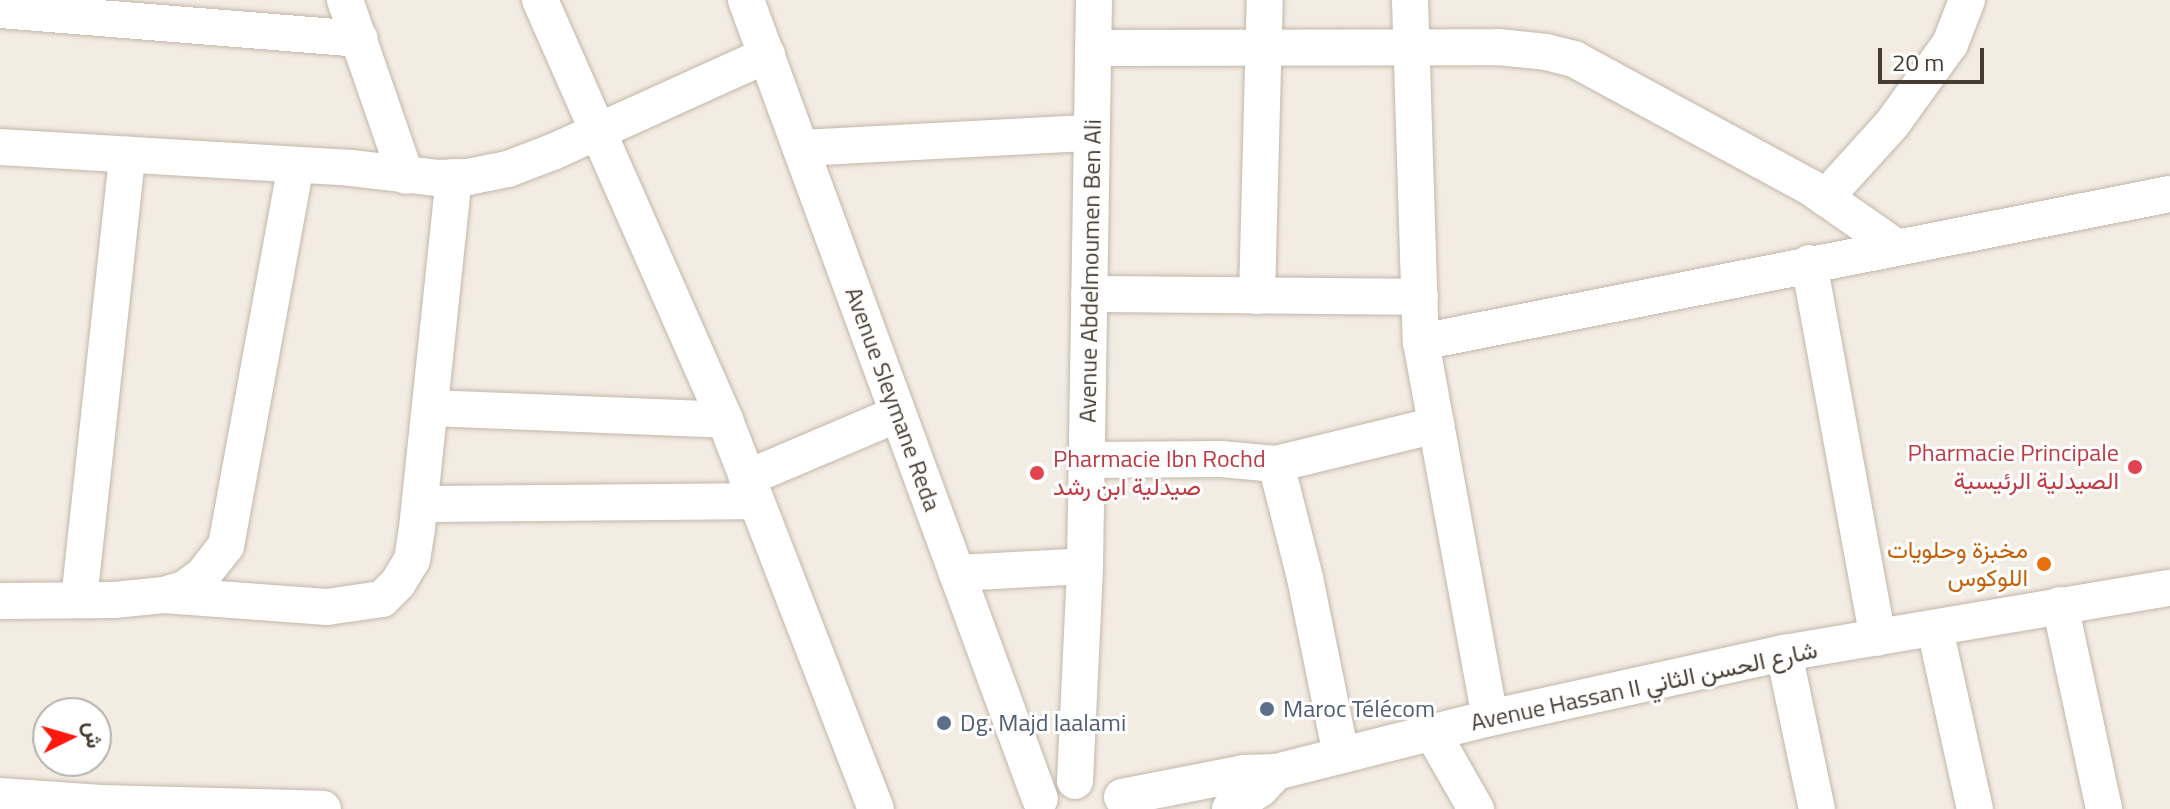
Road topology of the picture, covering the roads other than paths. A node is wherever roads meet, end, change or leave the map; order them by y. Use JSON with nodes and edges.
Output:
{"nodes":[{"id":1,"x":345,"y":0,"type":"edge"},
{"id":2,"x":540,"y":0,"type":"edge"},
{"id":3,"x":746,"y":0,"type":"edge"},
{"id":4,"x":1094,"y":0,"type":"edge"},
{"id":5,"x":1265,"y":0,"type":"edge"},
{"id":6,"x":1410,"y":0,"type":"edge"},
{"id":7,"x":1967,"y":0,"type":"edge"},
{"id":8,"x":0,"y":10,"type":"edge"},
{"id":9,"x":360,"y":39,"type":"junction"},
{"id":10,"x":1093,"y":48,"type":"junction"},
{"id":11,"x":1264,"y":48,"type":"junction"},
{"id":12,"x":1411,"y":48,"type":"junction"},
{"id":13,"x":767,"y":55,"type":"junction"},
{"id":14,"x":596,"y":130,"type":"junction"},
{"id":15,"x":1092,"y":133,"type":"junction"},
{"id":16,"x":0,"y":147,"type":"edge"},
{"id":17,"x":801,"y":148,"type":"junction"},
{"id":18,"x":127,"y":155,"type":"junction"},
{"id":19,"x":296,"y":165,"type":"junction"},
{"id":20,"x":406,"y":176,"type":"junction"},
{"id":21,"x":454,"y":177,"type":"junction"},
{"id":22,"x":2170,"y":194,"type":"edge"},
{"id":23,"x":1825,"y":198,"type":"junction"},
{"id":24,"x":1896,"y":247,"type":"junction"},
{"id":25,"x":1809,"y":263,"type":"junction"},
{"id":26,"x":1089,"y":294,"type":"junction"},
{"id":27,"x":1257,"y":296,"type":"junction"},
{"id":28,"x":1420,"y":297,"type":"junction"},
{"id":29,"x":1421,"y":342,"type":"junction"},
{"id":30,"x":430,"y":408,"type":"junction"},
{"id":31,"x":898,"y":414,"type":"junction"},
{"id":32,"x":725,"y":420,"type":"junction"},
{"id":33,"x":1436,"y":425,"type":"junction"},
{"id":34,"x":1087,"y":460,"type":"junction"},
{"id":35,"x":1276,"y":464,"type":"junction"},
{"id":36,"x":752,"y":489,"type":"junction"},
{"id":37,"x":420,"y":504,"type":"junction"},
{"id":38,"x":1085,"y":566,"type":"junction"},
{"id":39,"x":957,"y":573,"type":"junction"},
{"id":40,"x":2170,"y":588,"type":"edge"},
{"id":41,"x":164,"y":595,"type":"junction"},
{"id":42,"x":79,"y":600,"type":"junction"},
{"id":43,"x":0,"y":601,"type":"edge"},
{"id":44,"x":2060,"y":605,"type":"junction"},
{"id":45,"x":1935,"y":629,"type":"junction"},
{"id":46,"x":1878,"y":638,"type":"junction"},
{"id":47,"x":1784,"y":653,"type":"junction"},
{"id":48,"x":1490,"y":718,"type":"junction"},
{"id":49,"x":1432,"y":732,"type":"junction"},
{"id":50,"x":1341,"y":755,"type":"junction"},
{"id":51,"x":1276,"y":772,"type":"junction"},
{"id":52,"x":1075,"y":781,"type":"junction"},
{"id":53,"x":3,"y":800,"type":"edge"},
{"id":54,"x":1126,"y":803,"type":"edge"},
{"id":55,"x":1038,"y":804,"type":"edge"},
{"id":56,"x":323,"y":809,"type":"edge"},
{"id":57,"x":876,"y":809,"type":"edge"},
{"id":58,"x":1230,"y":809,"type":"edge"},
{"id":59,"x":1476,"y":809,"type":"edge"},
{"id":60,"x":1817,"y":809,"type":"edge"},
{"id":61,"x":1975,"y":809,"type":"edge"},
{"id":62,"x":2104,"y":809,"type":"edge"}],
"edges":[{"from":1,"to":9,"type":"street"},
{"from":2,"to":14,"type":"street"},
{"from":3,"to":13,"type":"street","name":"Avenue Sleymane Reda"},
{"from":4,"to":10,"type":"street","name":"Avenue Abdelmoumen Ben Ali"},
{"from":5,"to":11,"type":"street"},
{"from":6,"to":12,"type":"street"},
{"from":7,"to":23,"type":"street"},
{"from":8,"to":9,"type":"street"},
{"from":9,"to":20,"type":"street"},
{"from":10,"to":11,"type":"street"},
{"from":10,"to":15,"type":"street","name":"Avenue Abdelmoumen Ben Ali"},
{"from":11,"to":12,"type":"street"},
{"from":11,"to":27,"type":"street"},
{"from":12,"to":23,"type":"street"},
{"from":12,"to":28,"type":"street"},
{"from":13,"to":14,"type":"street"},
{"from":13,"to":17,"type":"street","name":"Avenue Sleymane Reda"},
{"from":14,"to":21,"type":"street"},
{"from":14,"to":32,"type":"street"},
{"from":15,"to":17,"type":"street"},
{"from":15,"to":26,"type":"street","name":"Avenue Abdelmoumen Ben Ali"},
{"from":16,"to":18,"type":"street"},
{"from":17,"to":31,"type":"street","name":"Avenue Sleymane Reda"},
{"from":18,"to":19,"type":"street"},
{"from":18,"to":42,"type":"street"},
{"from":19,"to":20,"type":"street"},
{"from":19,"to":41,"type":"street"},
{"from":20,"to":21,"type":"street"},
{"from":21,"to":30,"type":"street"},
{"from":22,"to":24,"type":"street"},
{"from":23,"to":24,"type":"street"},
{"from":24,"to":25,"type":"street"},
{"from":25,"to":29,"type":"street"},
{"from":25,"to":46,"type":"street"},
{"from":26,"to":27,"type":"street"},
{"from":26,"to":34,"type":"street","name":"Avenue Abdelmoumen Ben Ali"},
{"from":27,"to":28,"type":"street"},
{"from":28,"to":29,"type":"street"},
{"from":29,"to":33,"type":"street"},
{"from":30,"to":32,"type":"street"},
{"from":30,"to":37,"type":"street"},
{"from":31,"to":36,"type":"street"},
{"from":31,"to":39,"type":"street","name":"Avenue Sleymane Reda"},
{"from":32,"to":36,"type":"street"},
{"from":33,"to":35,"type":"street"},
{"from":33,"to":48,"type":"street"},
{"from":34,"to":35,"type":"street"},
{"from":34,"to":38,"type":"street","name":"Avenue Abdelmoumen Ben Ali"},
{"from":35,"to":50,"type":"street"},
{"from":36,"to":37,"type":"street"},
{"from":36,"to":57,"type":"street"},
{"from":37,"to":41,"type":"street"},
{"from":38,"to":39,"type":"street"},
{"from":38,"to":52,"type":"street","name":"Avenue Abdelmoumen Ben Ali"},
{"from":39,"to":55,"type":"street","name":"Avenue Sleymane Reda"},
{"from":40,"to":44,"type":"street","name":"Avenue Hassan II شارع الحسن الثاني"},
{"from":41,"to":42,"type":"street"},
{"from":42,"to":43,"type":"street"},
{"from":44,"to":45,"type":"street","name":"Avenue Hassan II شارع الحسن الثاني"},
{"from":44,"to":62,"type":"street"},
{"from":45,"to":46,"type":"street","name":"Avenue Hassan II شارع الحسن الثاني"},
{"from":45,"to":61,"type":"street"},
{"from":46,"to":47,"type":"street","name":"Avenue Hassan II شارع الحسن الثاني"},
{"from":47,"to":48,"type":"street","name":"Avenue Hassan II شارع الحسن الثاني"},
{"from":47,"to":60,"type":"street"},
{"from":48,"to":49,"type":"street","name":"Avenue Hassan II شارع الحسن الثاني"},
{"from":49,"to":50,"type":"street","name":"Avenue Hassan II شارع الحسن الثاني"},
{"from":49,"to":59,"type":"street"},
{"from":50,"to":51,"type":"street","name":"Avenue Hassan II شارع الحسن الثاني"},
{"from":51,"to":54,"type":"street","name":"Avenue Hassan II شارع الحسن الثاني"},
{"from":51,"to":58,"type":"street"},
{"from":52,"to":54,"type":"street"},
{"from":52,"to":55,"type":"street"},
{"from":53,"to":56,"type":"street"}]}
